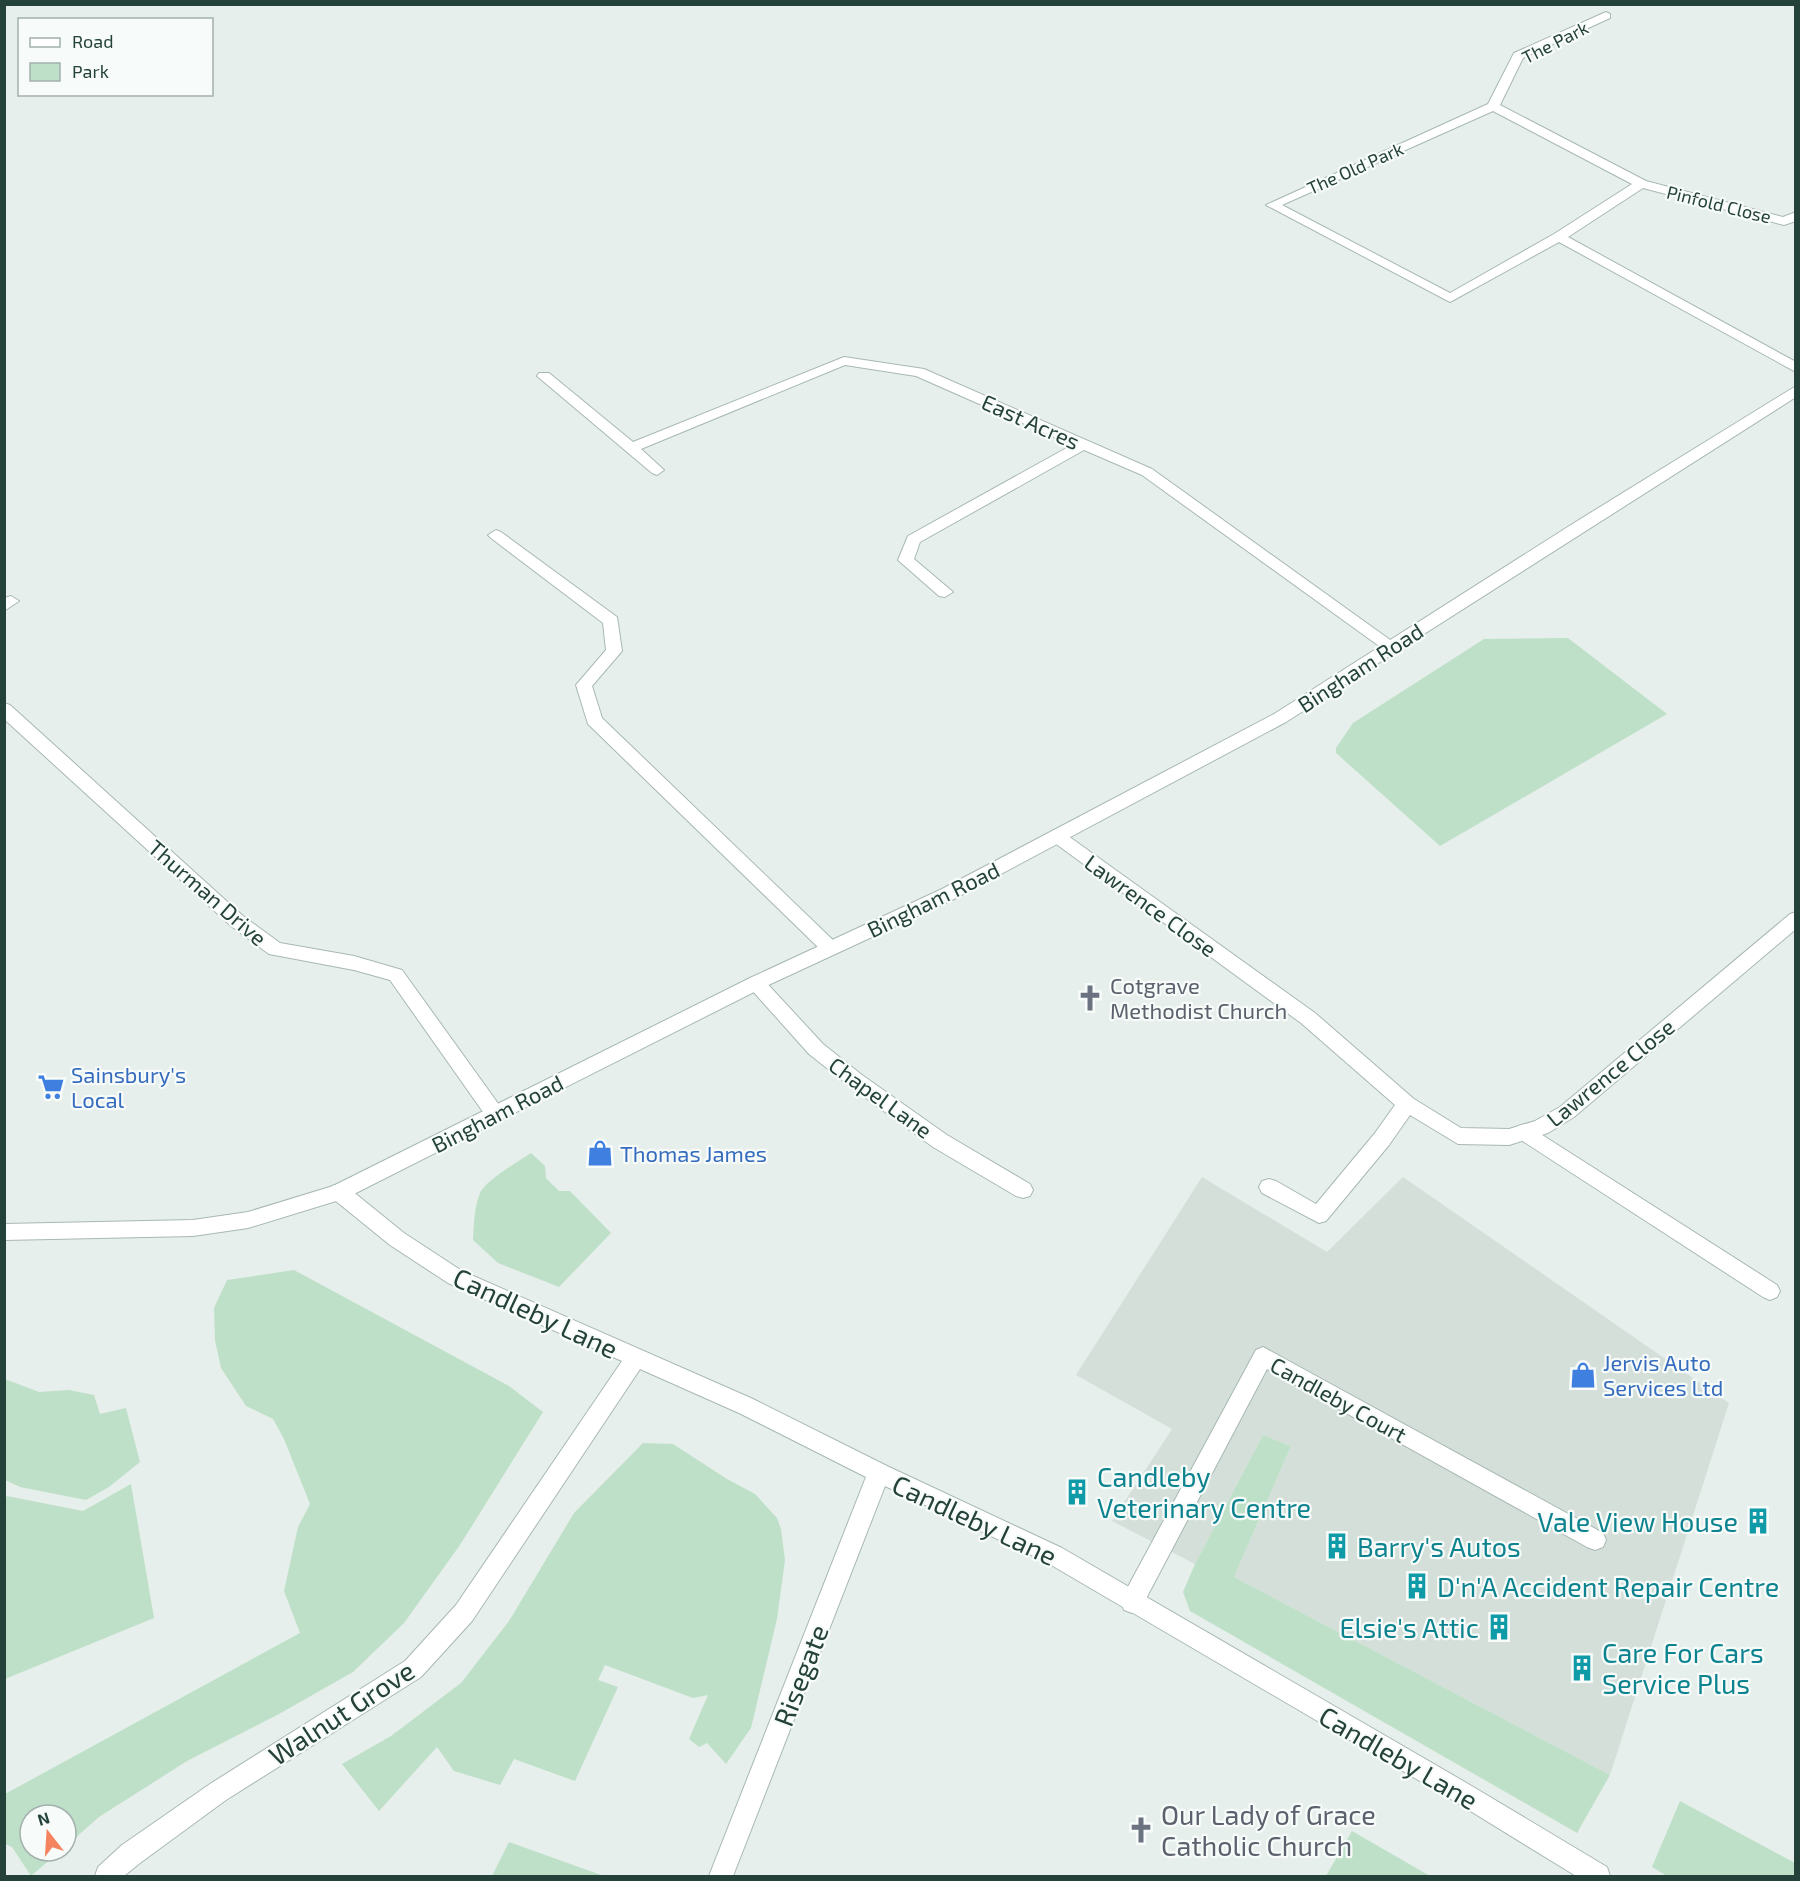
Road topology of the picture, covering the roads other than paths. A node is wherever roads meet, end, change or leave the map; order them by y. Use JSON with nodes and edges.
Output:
{"nodes":[{"id":1,"x":1606,"y":16,"type":"dead end"},
{"id":2,"x":1493,"y":106,"type":"junction"},
{"id":3,"x":1641,"y":184,"type":"junction"},
{"id":4,"x":1796,"y":216,"type":"edge"},
{"id":5,"x":1559,"y":237,"type":"junction"},
{"id":6,"x":1796,"y":368,"type":"edge"},
{"id":7,"x":544,"y":376,"type":"dead end"},
{"id":8,"x":1796,"y":390,"type":"edge"},
{"id":9,"x":1084,"y":444,"type":"junction"},
{"id":10,"x":632,"y":448,"type":"junction"},
{"id":11,"x":657,"y":470,"type":"dead end"},
{"id":12,"x":496,"y":535,"type":"dead end"},
{"id":13,"x":945,"y":592,"type":"dead end"},
{"id":14,"x":1392,"y":647,"type":"junction"},
{"id":15,"x":4,"y":709,"type":"edge"},
{"id":16,"x":1058,"y":837,"type":"junction"},
{"id":17,"x":1796,"y":919,"type":"edge"},
{"id":18,"x":830,"y":948,"type":"junction"},
{"id":19,"x":756,"y":982,"type":"junction"},
{"id":20,"x":1407,"y":1104,"type":"junction"},
{"id":21,"x":495,"y":1114,"type":"junction"},
{"id":22,"x":1525,"y":1132,"type":"junction"},
{"id":23,"x":1269,"y":1187,"type":"dead end"},
{"id":24,"x":1023,"y":1190,"type":"dead end"},
{"id":25,"x":339,"y":1192,"type":"junction"},
{"id":26,"x":4,"y":1232,"type":"edge"},
{"id":27,"x":1770,"y":1292,"type":"dead end"},
{"id":28,"x":635,"y":1359,"type":"junction"},
{"id":29,"x":879,"y":1473,"type":"junction"},
{"id":30,"x":1595,"y":1540,"type":"dead end"},
{"id":31,"x":1132,"y":1602,"type":"junction"},
{"id":32,"x":107,"y":1876,"type":"edge"},
{"id":33,"x":721,"y":1876,"type":"edge"},
{"id":34,"x":1598,"y":1876,"type":"edge"}],
"edges":[{"from":1,"to":2,"type":"street","name":"The Park"},
{"from":2,"to":3,"type":"street"},
{"from":2,"to":5,"type":"street","name":"The Old Park"},
{"from":3,"to":4,"type":"street","name":"Pinfold Close"},
{"from":3,"to":5,"type":"street","name":"The Old Park"},
{"from":5,"to":6,"type":"street"},
{"from":7,"to":10,"type":"street"},
{"from":8,"to":14,"type":"street","name":"Bingham Road"},
{"from":9,"to":10,"type":"street","name":"East Acres"},
{"from":9,"to":13,"type":"street"},
{"from":9,"to":14,"type":"street","name":"East Acres"},
{"from":10,"to":11,"type":"street"},
{"from":12,"to":18,"type":"street"},
{"from":14,"to":16,"type":"street","name":"Bingham Road"},
{"from":15,"to":21,"type":"street","name":"Thurman Drive"},
{"from":16,"to":18,"type":"street","name":"Bingham Road"},
{"from":16,"to":20,"type":"street","name":"Lawrence Close"},
{"from":17,"to":22,"type":"street","name":"Lawrence Close"},
{"from":18,"to":19,"type":"street","name":"Bingham Road"},
{"from":19,"to":21,"type":"street","name":"Bingham Road"},
{"from":19,"to":24,"type":"street","name":"Chapel Lane"},
{"from":20,"to":22,"type":"street","name":"Lawrence Close"},
{"from":20,"to":23,"type":"street"},
{"from":21,"to":25,"type":"street","name":"Bingham Road"},
{"from":22,"to":27,"type":"street"},
{"from":25,"to":26,"type":"street","name":"Bingham Road"},
{"from":25,"to":28,"type":"street","name":"Candleby Lane"},
{"from":28,"to":29,"type":"street","name":"Candleby Lane"},
{"from":28,"to":32,"type":"street","name":"Walnut Grove"},
{"from":29,"to":31,"type":"street","name":"Candleby Lane"},
{"from":29,"to":33,"type":"street","name":"Risegate"},
{"from":30,"to":31,"type":"street","name":"Candleby Court"},
{"from":31,"to":34,"type":"street","name":"Candleby Lane"}]}
